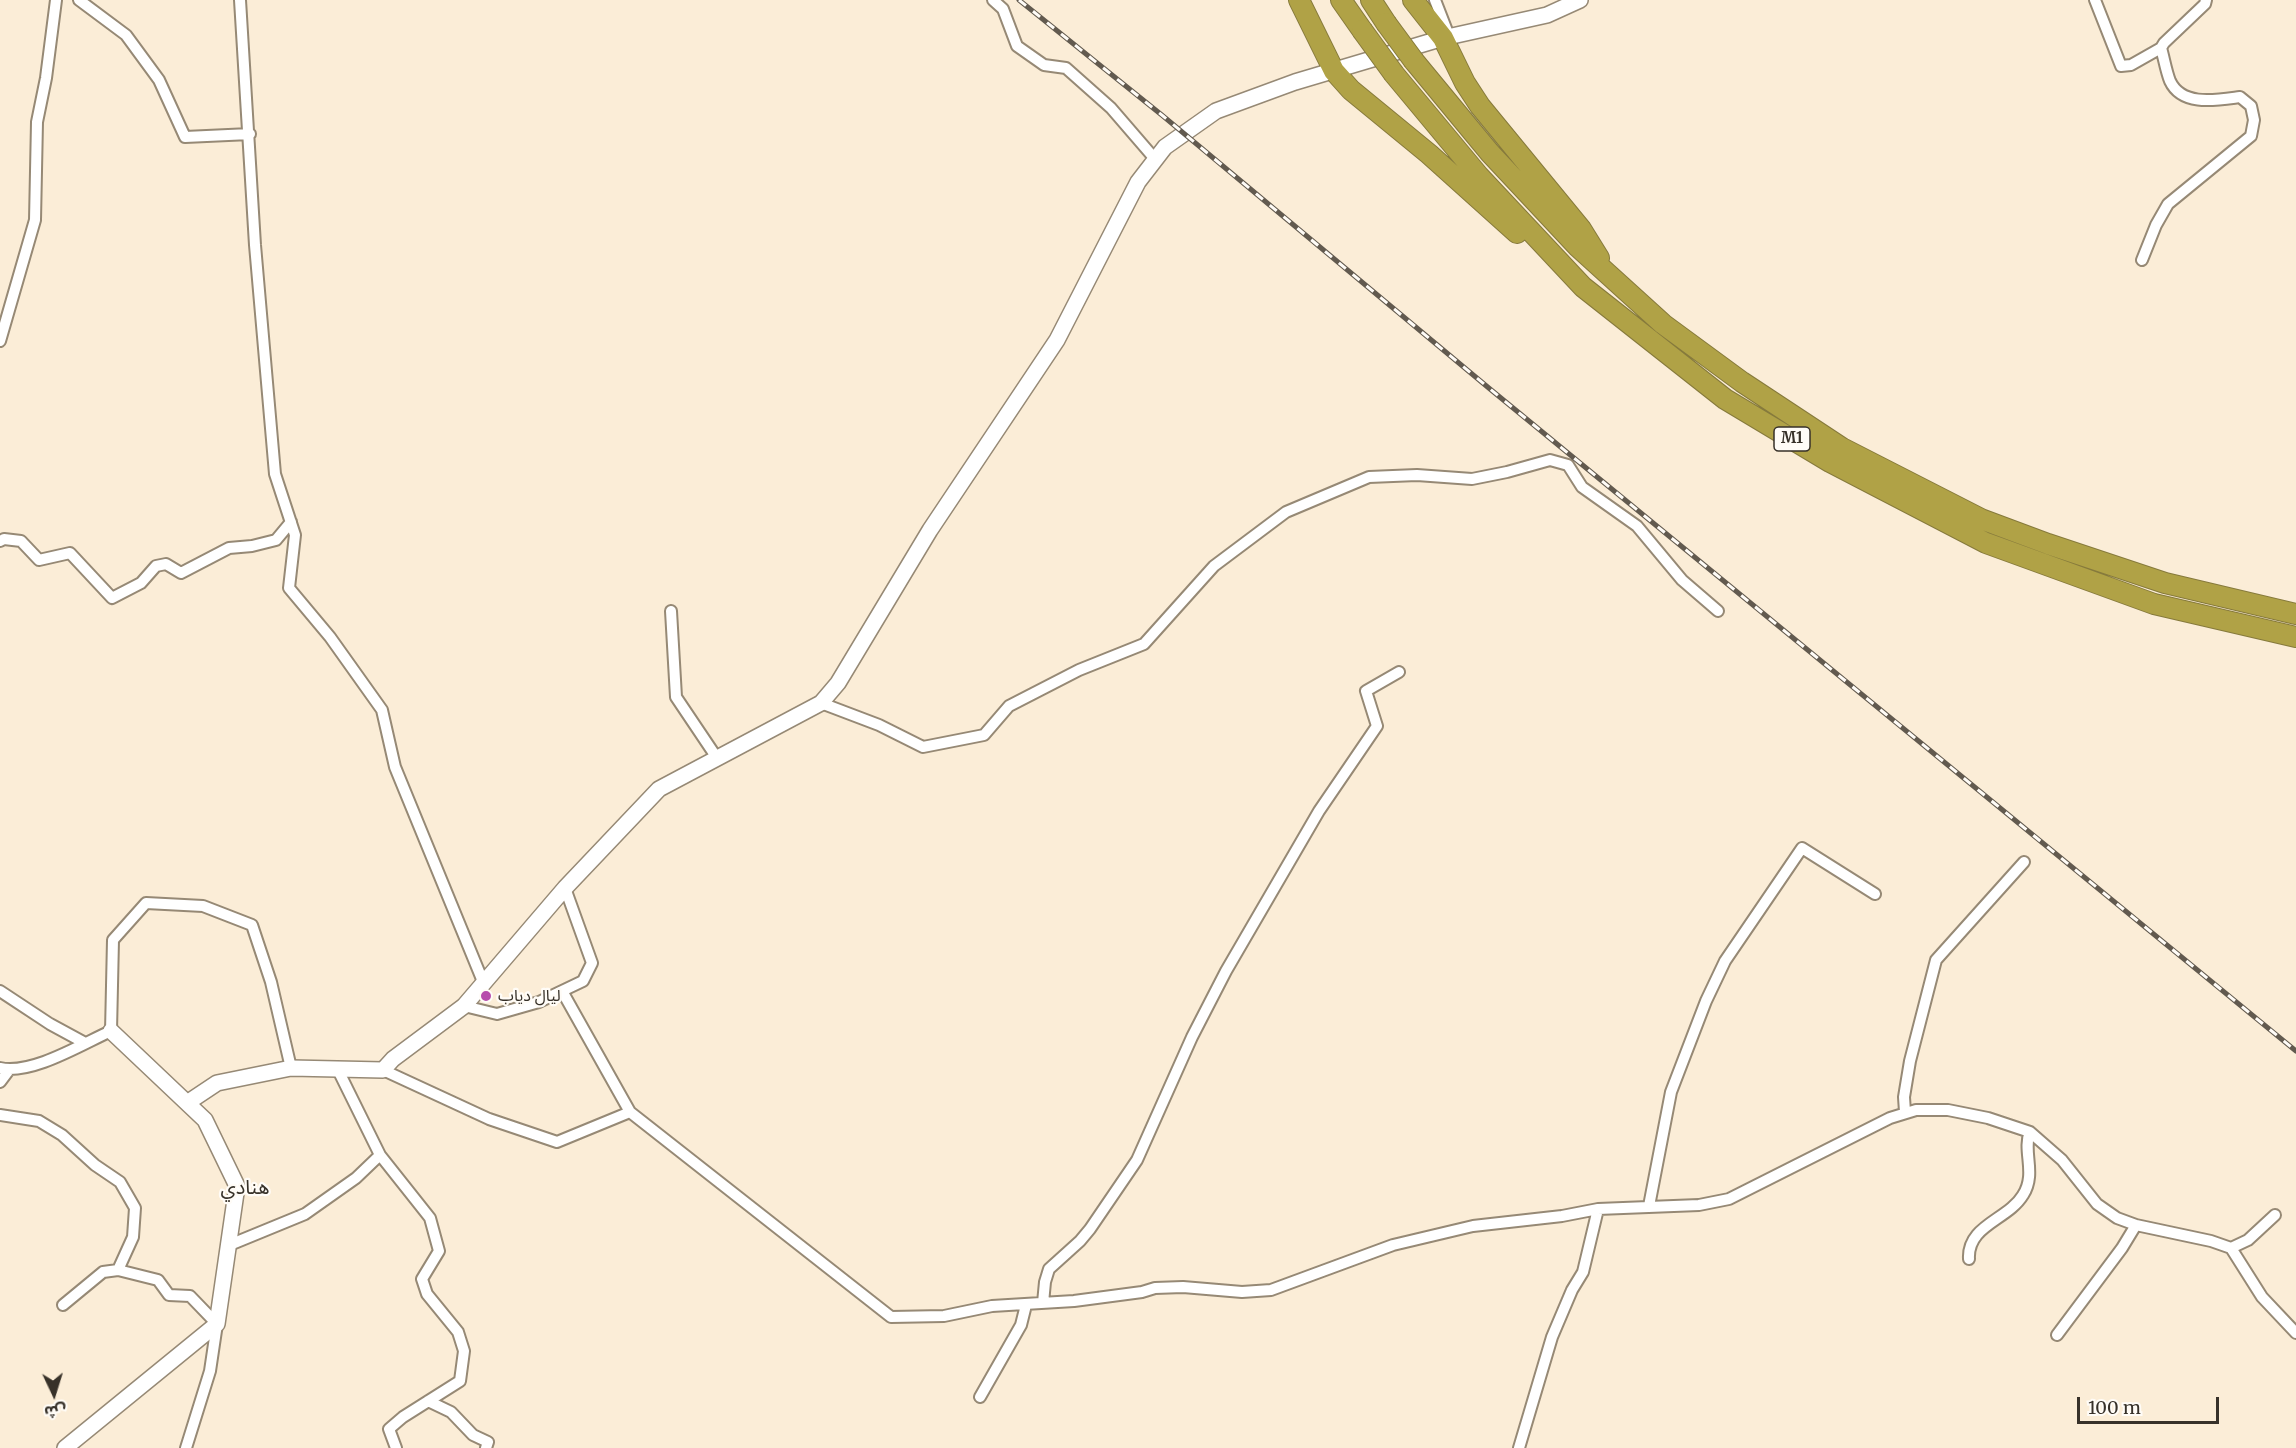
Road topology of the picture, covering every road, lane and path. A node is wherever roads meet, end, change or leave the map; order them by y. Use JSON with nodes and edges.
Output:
{"nodes":[{"id":1,"x":56,"y":0,"type":"edge"},
{"id":2,"x":80,"y":0,"type":"edge"},
{"id":3,"x":240,"y":0,"type":"edge"},
{"id":4,"x":993,"y":0,"type":"edge"},
{"id":5,"x":1299,"y":0,"type":"edge"},
{"id":6,"x":1341,"y":0,"type":"edge"},
{"id":7,"x":1371,"y":0,"type":"edge"},
{"id":8,"x":1413,"y":0,"type":"edge"},
{"id":9,"x":1434,"y":0,"type":"edge"},
{"id":10,"x":1580,"y":0,"type":"edge"},
{"id":11,"x":2095,"y":0,"type":"edge"},
{"id":12,"x":2206,"y":0,"type":"edge"},
{"id":13,"x":1446,"y":37,"type":"junction"},
{"id":14,"x":2162,"y":48,"type":"junction"},
{"id":15,"x":1334,"y":71,"type":"junction"},
{"id":16,"x":250,"y":134,"type":"junction"},
{"id":17,"x":1155,"y":159,"type":"junction"},
{"id":18,"x":2142,"y":260,"type":"dead end"},
{"id":19,"x":1605,"y":271,"type":"junction"},
{"id":20,"x":1583,"y":287,"type":"junction"},
{"id":21,"x":0,"y":341,"type":"edge"},
{"id":22,"x":291,"y":522,"type":"junction"},
{"id":23,"x":0,"y":541,"type":"edge"},
{"id":24,"x":671,"y":611,"type":"dead end"},
{"id":25,"x":1718,"y":611,"type":"dead end"},
{"id":26,"x":2296,"y":614,"type":"edge"},
{"id":27,"x":2296,"y":637,"type":"edge"},
{"id":28,"x":1399,"y":672,"type":"dead end"},
{"id":29,"x":821,"y":703,"type":"junction"},
{"id":30,"x":717,"y":759,"type":"junction"},
{"id":31,"x":2024,"y":862,"type":"dead end"},
{"id":32,"x":565,"y":888,"type":"junction"},
{"id":33,"x":1875,"y":894,"type":"dead end"},
{"id":34,"x":484,"y":984,"type":"junction"},
{"id":35,"x":0,"y":991,"type":"edge"},
{"id":36,"x":562,"y":991,"type":"junction"},
{"id":37,"x":464,"y":1005,"type":"junction"},
{"id":38,"x":111,"y":1030,"type":"junction"},
{"id":39,"x":85,"y":1042,"type":"junction"},
{"id":40,"x":291,"y":1068,"type":"junction"},
{"id":41,"x":5,"y":1069,"type":"edge"},
{"id":42,"x":338,"y":1070,"type":"junction"},
{"id":43,"x":383,"y":1070,"type":"junction"},
{"id":44,"x":0,"y":1082,"type":"edge"},
{"id":45,"x":187,"y":1103,"type":"junction"},
{"id":46,"x":630,"y":1112,"type":"junction"},
{"id":47,"x":1905,"y":1112,"type":"junction"},
{"id":48,"x":0,"y":1115,"type":"edge"},
{"id":49,"x":2030,"y":1131,"type":"junction"},
{"id":50,"x":380,"y":1155,"type":"junction"},
{"id":51,"x":1649,"y":1206,"type":"junction"},
{"id":52,"x":1598,"y":1209,"type":"junction"},
{"id":53,"x":2275,"y":1215,"type":"dead end"},
{"id":54,"x":2136,"y":1226,"type":"junction"},
{"id":55,"x":227,"y":1246,"type":"junction"},
{"id":56,"x":2231,"y":1248,"type":"junction"},
{"id":57,"x":1969,"y":1259,"type":"dead end"},
{"id":58,"x":118,"y":1270,"type":"junction"},
{"id":59,"x":1043,"y":1303,"type":"junction"},
{"id":60,"x":63,"y":1305,"type":"dead end"},
{"id":61,"x":1026,"y":1305,"type":"junction"},
{"id":62,"x":217,"y":1324,"type":"junction"},
{"id":63,"x":2296,"y":1333,"type":"edge"},
{"id":64,"x":2057,"y":1335,"type":"dead end"},
{"id":65,"x":980,"y":1397,"type":"dead end"},
{"id":66,"x":428,"y":1401,"type":"junction"},
{"id":67,"x":65,"y":1448,"type":"edge"},
{"id":68,"x":186,"y":1448,"type":"edge"},
{"id":69,"x":396,"y":1448,"type":"edge"},
{"id":70,"x":486,"y":1448,"type":"edge"},
{"id":71,"x":1519,"y":1448,"type":"edge"}],
"edges":[{"from":1,"to":21,"type":"street"},
{"from":2,"to":16,"type":"street"},
{"from":3,"to":16,"type":"street"},
{"from":4,"to":17,"type":"street"},
{"from":5,"to":15,"type":"highway"},
{"from":6,"to":20,"type":"highway","number":"M1","bridge":true},
{"from":7,"to":19,"type":"highway","number":"M1","bridge":true},
{"from":8,"to":13,"type":"highway"},
{"from":9,"to":13,"type":"street"},
{"from":10,"to":13,"type":"street"},
{"from":11,"to":14,"type":"street"},
{"from":12,"to":14,"type":"street"},
{"from":13,"to":15,"type":"street"},
{"from":13,"to":19,"type":"highway"},
{"from":14,"to":18,"type":"street"},
{"from":15,"to":17,"type":"street"},
{"from":15,"to":20,"type":"highway"},
{"from":16,"to":22,"type":"street"},
{"from":17,"to":29,"type":"street"},
{"from":19,"to":26,"type":"highway","number":"M1"},
{"from":20,"to":27,"type":"highway","number":"M1"},
{"from":22,"to":23,"type":"street"},
{"from":22,"to":34,"type":"street"},
{"from":24,"to":30,"type":"street"},
{"from":25,"to":29,"type":"street"},
{"from":28,"to":59,"type":"street"},
{"from":29,"to":30,"type":"street"},
{"from":30,"to":32,"type":"street"},
{"from":31,"to":47,"type":"street"},
{"from":32,"to":34,"type":"street"},
{"from":32,"to":36,"type":"street"},
{"from":33,"to":51,"type":"street"},
{"from":34,"to":37,"type":"street"},
{"from":35,"to":39,"type":"street"},
{"from":36,"to":37,"type":"street"},
{"from":36,"to":46,"type":"street"},
{"from":37,"to":43,"type":"street"},
{"from":38,"to":39,"type":"street"},
{"from":38,"to":40,"type":"street"},
{"from":38,"to":45,"type":"street"},
{"from":39,"to":41,"type":"street"},
{"from":40,"to":42,"type":"street"},
{"from":40,"to":45,"type":"street"},
{"from":41,"to":44,"type":"street"},
{"from":42,"to":43,"type":"street"},
{"from":42,"to":50,"type":"street"},
{"from":43,"to":46,"type":"street"},
{"from":45,"to":55,"type":"street"},
{"from":46,"to":61,"type":"street"},
{"from":47,"to":49,"type":"street"},
{"from":47,"to":51,"type":"street"},
{"from":48,"to":58,"type":"street"},
{"from":49,"to":54,"type":"street"},
{"from":49,"to":57,"type":"street"},
{"from":50,"to":55,"type":"street"},
{"from":50,"to":66,"type":"street"},
{"from":51,"to":52,"type":"street"},
{"from":52,"to":59,"type":"street"},
{"from":52,"to":71,"type":"street"},
{"from":53,"to":56,"type":"street"},
{"from":54,"to":56,"type":"street"},
{"from":54,"to":64,"type":"street"},
{"from":55,"to":62,"type":"street"},
{"from":56,"to":63,"type":"street"},
{"from":58,"to":60,"type":"street"},
{"from":58,"to":62,"type":"street"},
{"from":59,"to":61,"type":"street"},
{"from":61,"to":65,"type":"street"},
{"from":62,"to":67,"type":"street"},
{"from":62,"to":68,"type":"street"},
{"from":66,"to":69,"type":"street"},
{"from":66,"to":70,"type":"street"}]}
